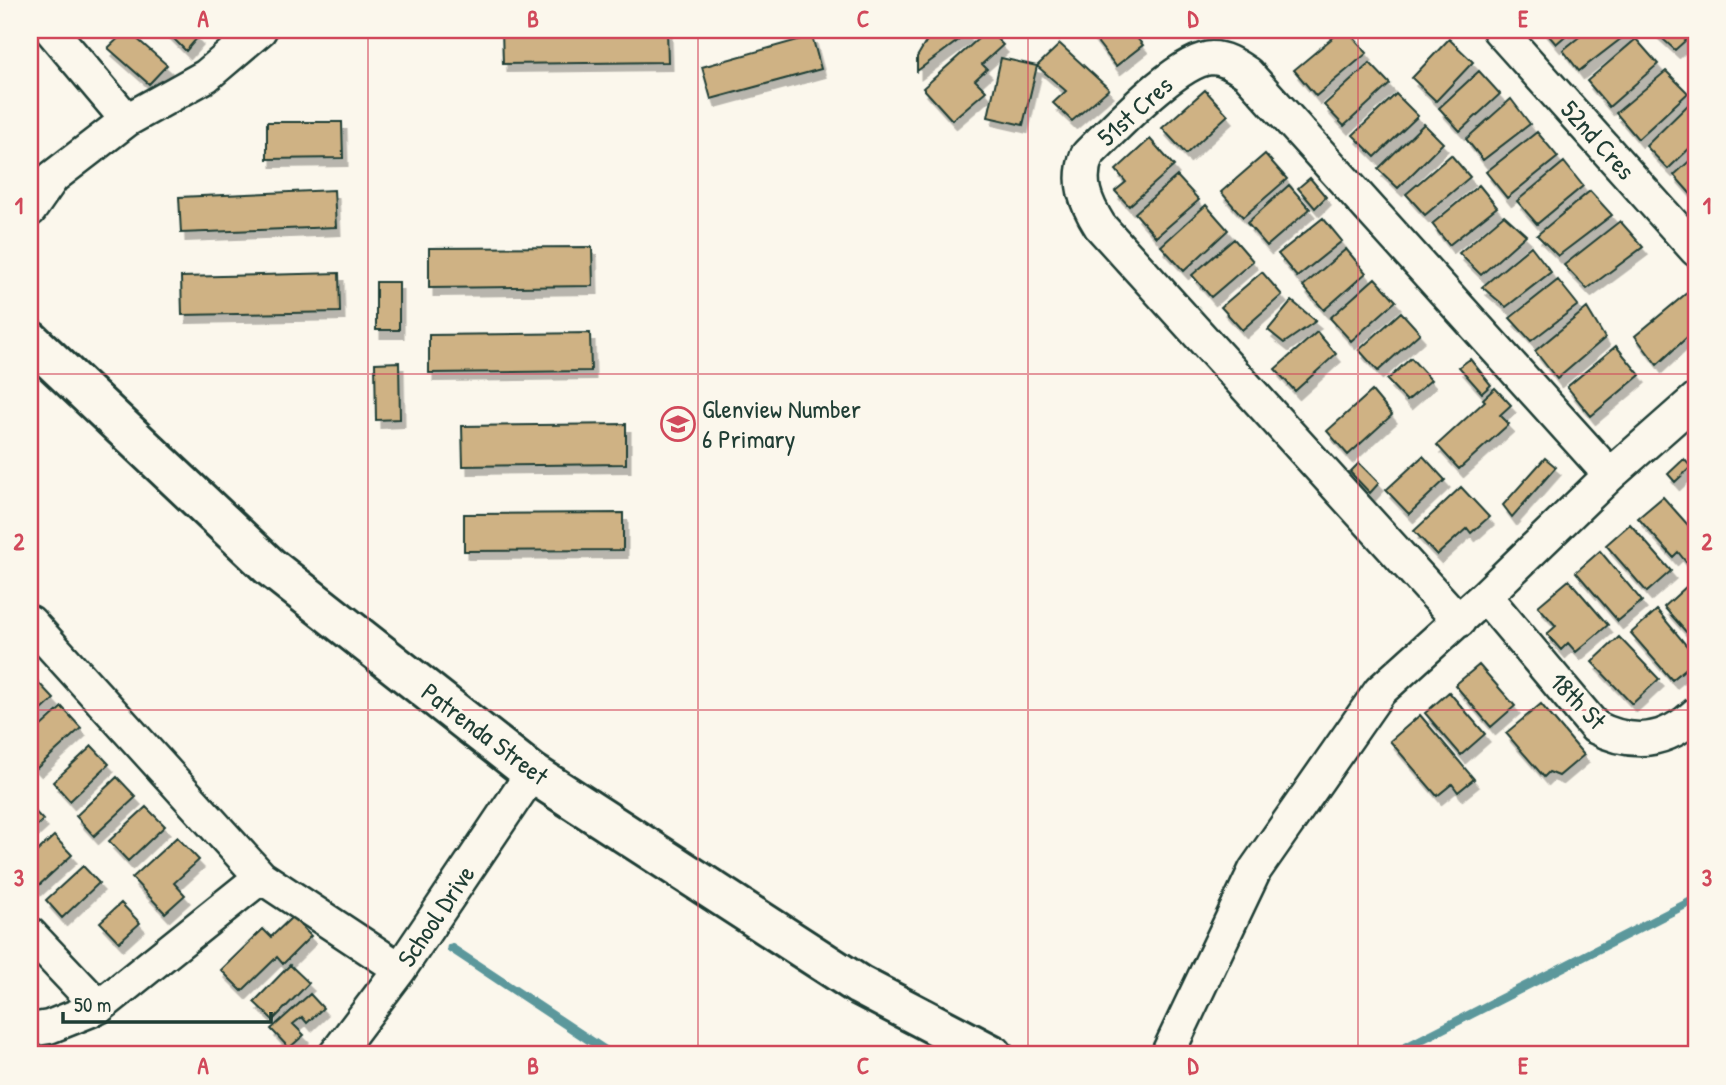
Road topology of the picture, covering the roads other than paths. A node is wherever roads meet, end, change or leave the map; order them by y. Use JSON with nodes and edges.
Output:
{"nodes":[{"id":1,"x":51,"y":30,"type":"edge"},
{"id":2,"x":260,"y":30,"type":"edge"},
{"id":3,"x":1499,"y":30,"type":"edge"},
{"id":4,"x":127,"y":120,"type":"junction"},
{"id":5,"x":30,"y":210,"type":"edge"},
{"id":6,"x":1696,"y":250,"type":"edge"},
{"id":7,"x":34,"y":352,"type":"edge"},
{"id":8,"x":1696,"y":399,"type":"edge"},
{"id":9,"x":1610,"y":475,"type":"junction"},
{"id":10,"x":1486,"y":596,"type":"junction"},
{"id":11,"x":1459,"y":621,"type":"junction"},
{"id":12,"x":30,"y":622,"type":"edge"},
{"id":13,"x":1696,"y":714,"type":"edge"},
{"id":14,"x":532,"y":772,"type":"junction"},
{"id":15,"x":261,"y":877,"type":"junction"},
{"id":16,"x":30,"y":934,"type":"edge"},
{"id":17,"x":400,"y":969,"type":"junction"},
{"id":18,"x":99,"y":1007,"type":"junction"},
{"id":19,"x":30,"y":1030,"type":"edge"},
{"id":20,"x":335,"y":1055,"type":"edge"},
{"id":21,"x":993,"y":1055,"type":"edge"},
{"id":22,"x":1167,"y":1055,"type":"edge"}],
"edges":[{"from":1,"to":4,"type":"street"},
{"from":2,"to":4,"type":"street"},
{"from":3,"to":6,"type":"street","name":"52nd Cres"},
{"from":4,"to":5,"type":"street"},
{"from":7,"to":14,"type":"street","name":"Patrenda Street"},
{"from":8,"to":9,"type":"street"},
{"from":9,"to":10,"type":"street"},
{"from":9,"to":11,"type":"street","name":"51st Cres"},
{"from":10,"to":11,"type":"street"},
{"from":10,"to":13,"type":"street","name":"18th St"},
{"from":11,"to":22,"type":"street"},
{"from":12,"to":15,"type":"street"},
{"from":14,"to":17,"type":"street","name":"School Drive"},
{"from":14,"to":21,"type":"street","name":"Patrenda Street"},
{"from":15,"to":17,"type":"street"},
{"from":15,"to":18,"type":"street"},
{"from":16,"to":18,"type":"street"},
{"from":17,"to":20,"type":"street","name":"School Drive"},
{"from":18,"to":19,"type":"street"}]}
